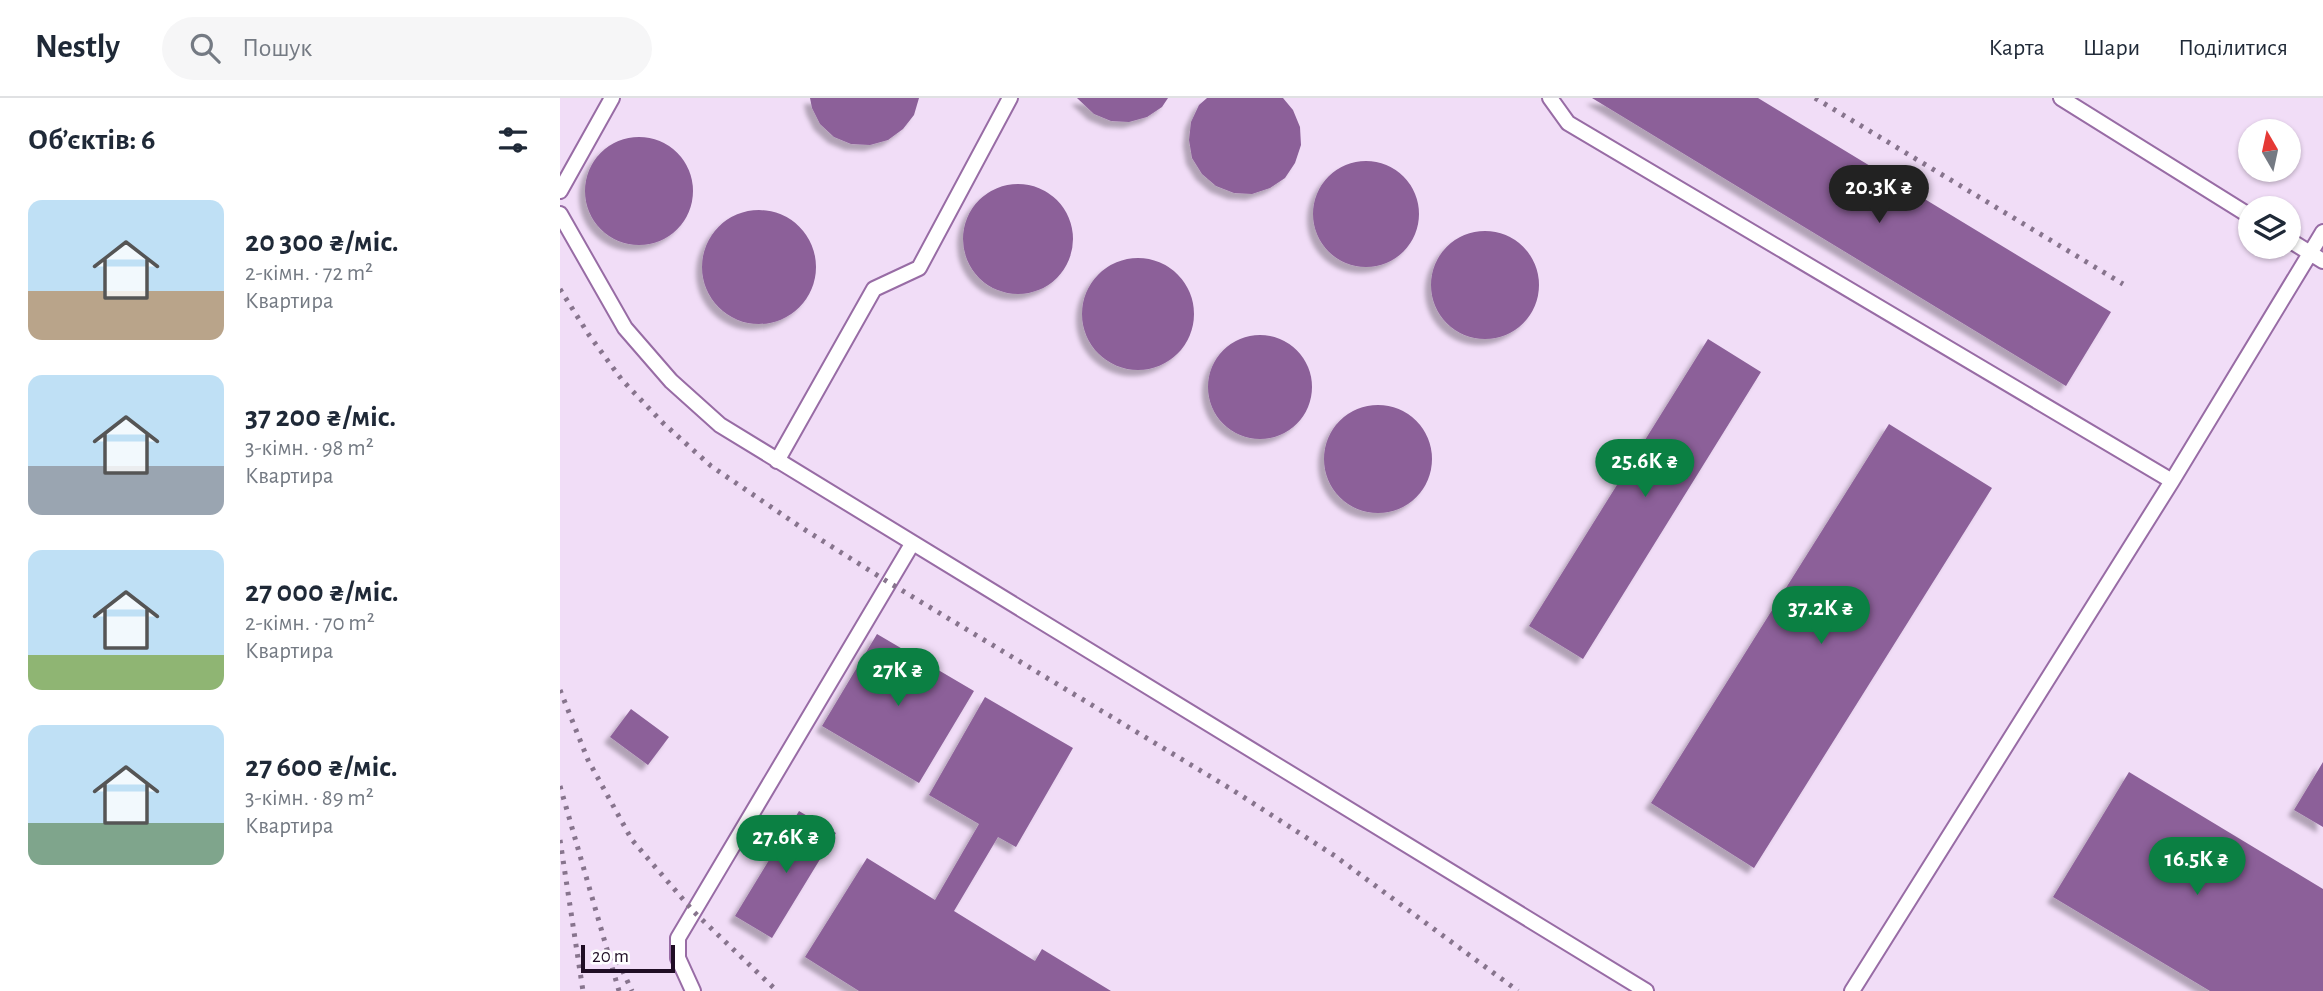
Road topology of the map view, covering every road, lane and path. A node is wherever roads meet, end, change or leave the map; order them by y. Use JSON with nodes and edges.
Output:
{"nodes":[{"id":1,"x":612,"y":98,"type":"edge"},
{"id":2,"x":1010,"y":98,"type":"edge"},
{"id":3,"x":1550,"y":98,"type":"edge"},
{"id":4,"x":2060,"y":98,"type":"edge"},
{"id":5,"x":560,"y":191,"type":"edge"},
{"id":6,"x":2238,"y":209,"type":"edge"},
{"id":7,"x":560,"y":214,"type":"edge"},
{"id":8,"x":2323,"y":232,"type":"edge"},
{"id":9,"x":2301,"y":247,"type":"edge"},
{"id":10,"x":2317,"y":257,"type":"edge"},
{"id":11,"x":778,"y":461,"type":"junction"},
{"id":12,"x":2172,"y":481,"type":"junction"},
{"id":13,"x":912,"y":544,"type":"junction"},
{"id":14,"x":693,"y":991,"type":"edge"},
{"id":15,"x":1646,"y":991,"type":"edge"},
{"id":16,"x":1852,"y":991,"type":"edge"}],
"edges":[{"from":1,"to":5,"type":"lane"},
{"from":2,"to":11,"type":"lane"},
{"from":3,"to":12,"type":"lane"},
{"from":4,"to":6,"type":"lane"},
{"from":7,"to":11,"type":"lane"},
{"from":8,"to":10,"type":"lane"},
{"from":9,"to":10,"type":"lane"},
{"from":10,"to":12,"type":"lane"},
{"from":11,"to":13,"type":"lane"},
{"from":12,"to":16,"type":"lane"},
{"from":13,"to":14,"type":"lane"},
{"from":13,"to":15,"type":"lane"}]}
